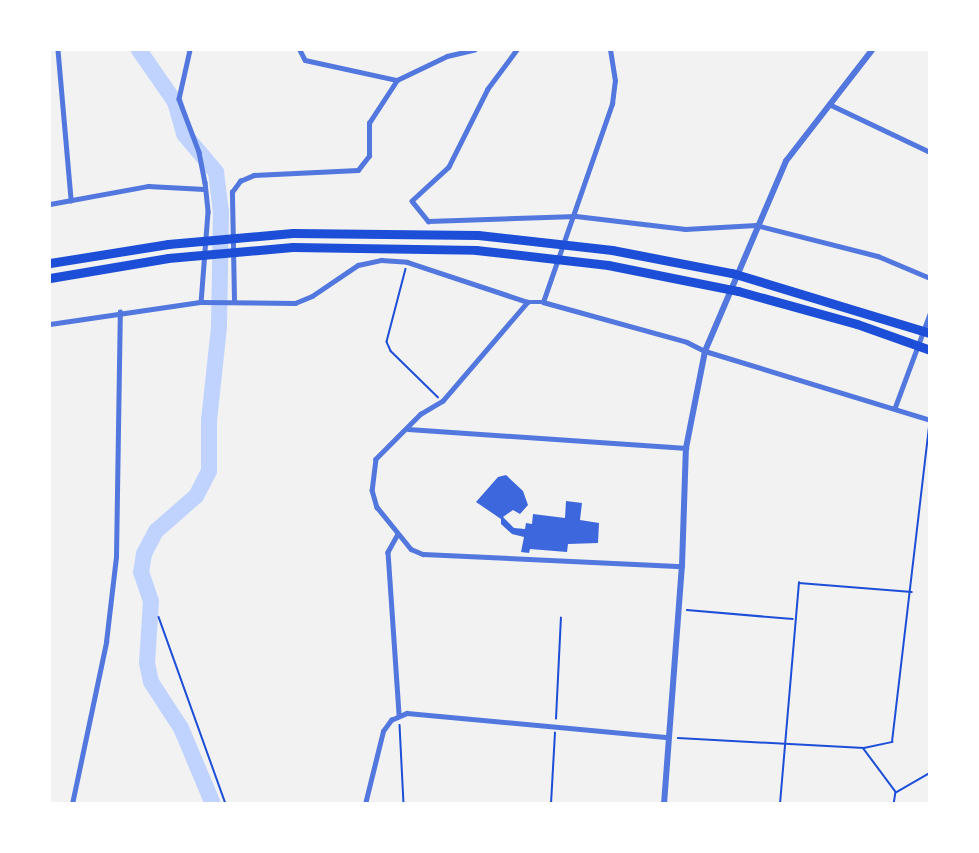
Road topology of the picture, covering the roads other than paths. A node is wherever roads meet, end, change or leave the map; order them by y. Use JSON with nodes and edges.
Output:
{"nodes":[{"id":1,"x":58,"y":50,"type":"edge"},
{"id":2,"x":190,"y":50,"type":"edge"},
{"id":3,"x":300,"y":50,"type":"edge"},
{"id":4,"x":474,"y":50,"type":"edge"},
{"id":5,"x":517,"y":50,"type":"edge"},
{"id":6,"x":610,"y":50,"type":"edge"},
{"id":7,"x":872,"y":50,"type":"edge"},
{"id":8,"x":397,"y":80,"type":"junction"},
{"id":9,"x":829,"y":104,"type":"junction"},
{"id":10,"x":930,"y":152,"type":"edge"},
{"id":11,"x":204,"y":189,"type":"junction"},
{"id":12,"x":71,"y":200,"type":"junction"},
{"id":13,"x":50,"y":204,"type":"edge"},
{"id":14,"x":576,"y":216,"type":"junction"},
{"id":15,"x":756,"y":225,"type":"junction"},
{"id":16,"x":50,"y":263,"type":"edge"},
{"id":17,"x":50,"y":278,"type":"edge"},
{"id":18,"x":930,"y":278,"type":"edge"},
{"id":19,"x":234,"y":300,"type":"junction"},
{"id":20,"x":201,"y":302,"type":"junction"},
{"id":21,"x":528,"y":302,"type":"junction"},
{"id":22,"x":543,"y":302,"type":"junction"},
{"id":23,"x":120,"y":312,"type":"junction"},
{"id":24,"x":930,"y":313,"type":"edge"},
{"id":25,"x":50,"y":324,"type":"edge"},
{"id":26,"x":930,"y":333,"type":"edge"},
{"id":27,"x":930,"y":350,"type":"edge"},
{"id":28,"x":705,"y":351,"type":"junction"},
{"id":29,"x":895,"y":406,"type":"junction"},
{"id":30,"x":930,"y":420,"type":"edge"},
{"id":31,"x":408,"y":429,"type":"junction"},
{"id":32,"x":686,"y":448,"type":"junction"},
{"id":33,"x":398,"y":534,"type":"junction"},
{"id":34,"x":682,"y":566,"type":"junction"},
{"id":35,"x":399,"y":715,"type":"junction"},
{"id":36,"x":668,"y":737,"type":"junction"},
{"id":37,"x":72,"y":804,"type":"edge"},
{"id":38,"x":365,"y":804,"type":"edge"},
{"id":39,"x":664,"y":804,"type":"edge"}],
"edges":[{"from":1,"to":12,"type":"street"},
{"from":2,"to":11,"type":"street"},
{"from":3,"to":8,"type":"street"},
{"from":4,"to":8,"type":"street"},
{"from":5,"to":14,"type":"street"},
{"from":6,"to":14,"type":"street"},
{"from":7,"to":9,"type":"street"},
{"from":8,"to":19,"type":"street"},
{"from":9,"to":10,"type":"street"},
{"from":9,"to":15,"type":"street"},
{"from":11,"to":12,"type":"street"},
{"from":11,"to":20,"type":"street"},
{"from":12,"to":13,"type":"street"},
{"from":14,"to":15,"type":"street"},
{"from":14,"to":22,"type":"street"},
{"from":15,"to":18,"type":"street"},
{"from":15,"to":28,"type":"street"},
{"from":16,"to":26,"type":"highway"},
{"from":17,"to":27,"type":"highway"},
{"from":19,"to":20,"type":"street"},
{"from":19,"to":21,"type":"street"},
{"from":20,"to":23,"type":"street"},
{"from":21,"to":22,"type":"street"},
{"from":21,"to":31,"type":"street"},
{"from":22,"to":28,"type":"street"},
{"from":23,"to":25,"type":"street"},
{"from":23,"to":37,"type":"street"},
{"from":24,"to":29,"type":"street"},
{"from":28,"to":29,"type":"street"},
{"from":28,"to":32,"type":"street"},
{"from":29,"to":30,"type":"street"},
{"from":31,"to":32,"type":"street"},
{"from":31,"to":33,"type":"street"},
{"from":32,"to":34,"type":"street"},
{"from":33,"to":34,"type":"street"},
{"from":33,"to":35,"type":"street"},
{"from":34,"to":36,"type":"street"},
{"from":35,"to":36,"type":"street"},
{"from":35,"to":38,"type":"street"},
{"from":36,"to":39,"type":"street"}]}
